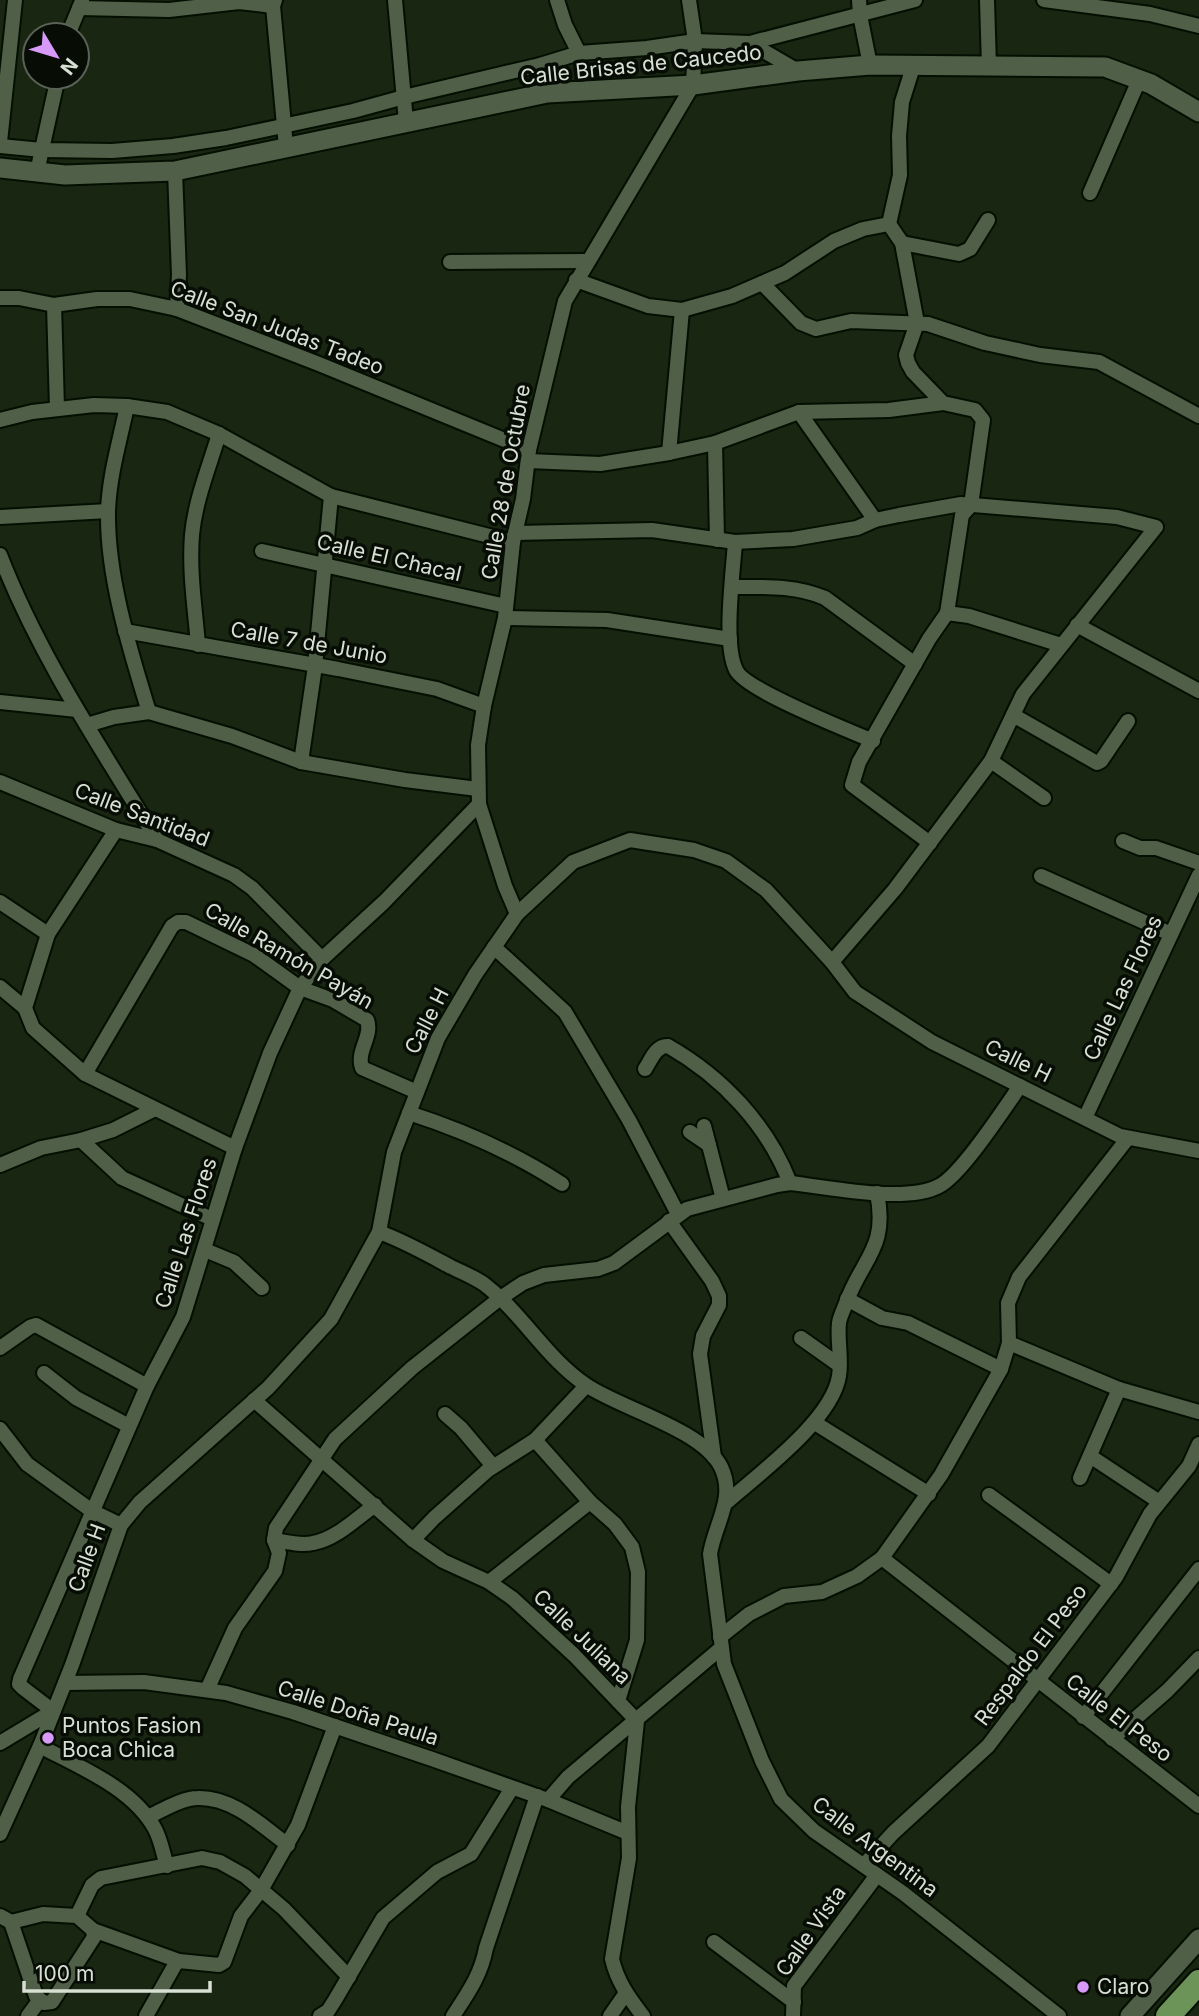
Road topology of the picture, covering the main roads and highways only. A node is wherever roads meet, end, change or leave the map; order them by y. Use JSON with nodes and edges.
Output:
{"nodes":[{"id":1,"x":1199,"y":1982,"type":"edge"},
{"id":2,"x":1168,"y":2016,"type":"edge"}],
"edges":[{"from":1,"to":2,"type":"highway"}]}
